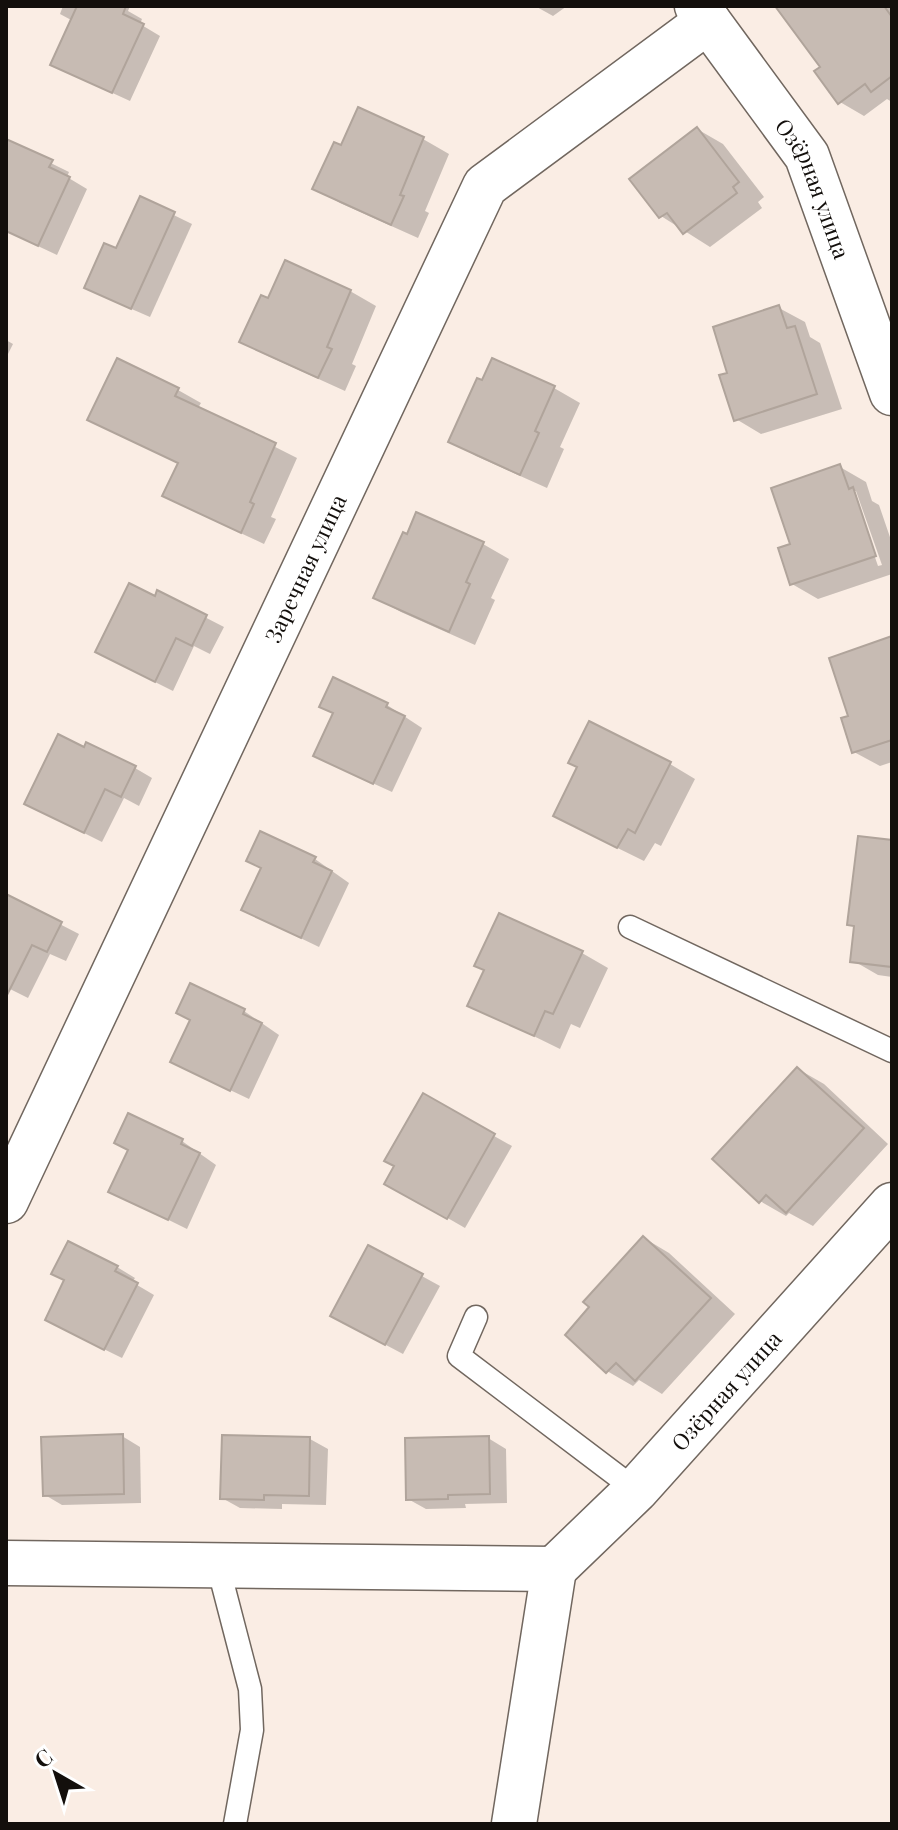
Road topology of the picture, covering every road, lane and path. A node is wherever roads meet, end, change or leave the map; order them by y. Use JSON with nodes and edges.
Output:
{"nodes":[{"id":1,"x":703,"y":14,"type":"edge"},
{"id":2,"x":892,"y":393,"type":"edge"},
{"id":3,"x":630,"y":927,"type":"dead end"},
{"id":4,"x":892,"y":1051,"type":"edge"},
{"id":5,"x":6,"y":1201,"type":"edge"},
{"id":6,"x":892,"y":1205,"type":"edge"},
{"id":7,"x":476,"y":1317,"type":"dead end"},
{"id":8,"x":636,"y":1490,"type":"junction"},
{"id":9,"x":6,"y":1563,"type":"edge"},
{"id":10,"x":218,"y":1566,"type":"junction"},
{"id":11,"x":554,"y":1569,"type":"junction"},
{"id":12,"x":235,"y":1824,"type":"edge"},
{"id":13,"x":514,"y":1824,"type":"edge"}],
"edges":[{"from":1,"to":2,"type":"street","name":"Озёрная улица"},
{"from":1,"to":5,"type":"street","name":"Заречная улица"},
{"from":3,"to":4,"type":"lane"},
{"from":6,"to":8,"type":"street","name":"Озёрная улица"},
{"from":7,"to":8,"type":"lane"},
{"from":8,"to":11,"type":"street","name":"Озёрная улица"},
{"from":9,"to":10,"type":"street"},
{"from":10,"to":11,"type":"street"},
{"from":10,"to":12,"type":"lane"},
{"from":11,"to":13,"type":"street"}]}
